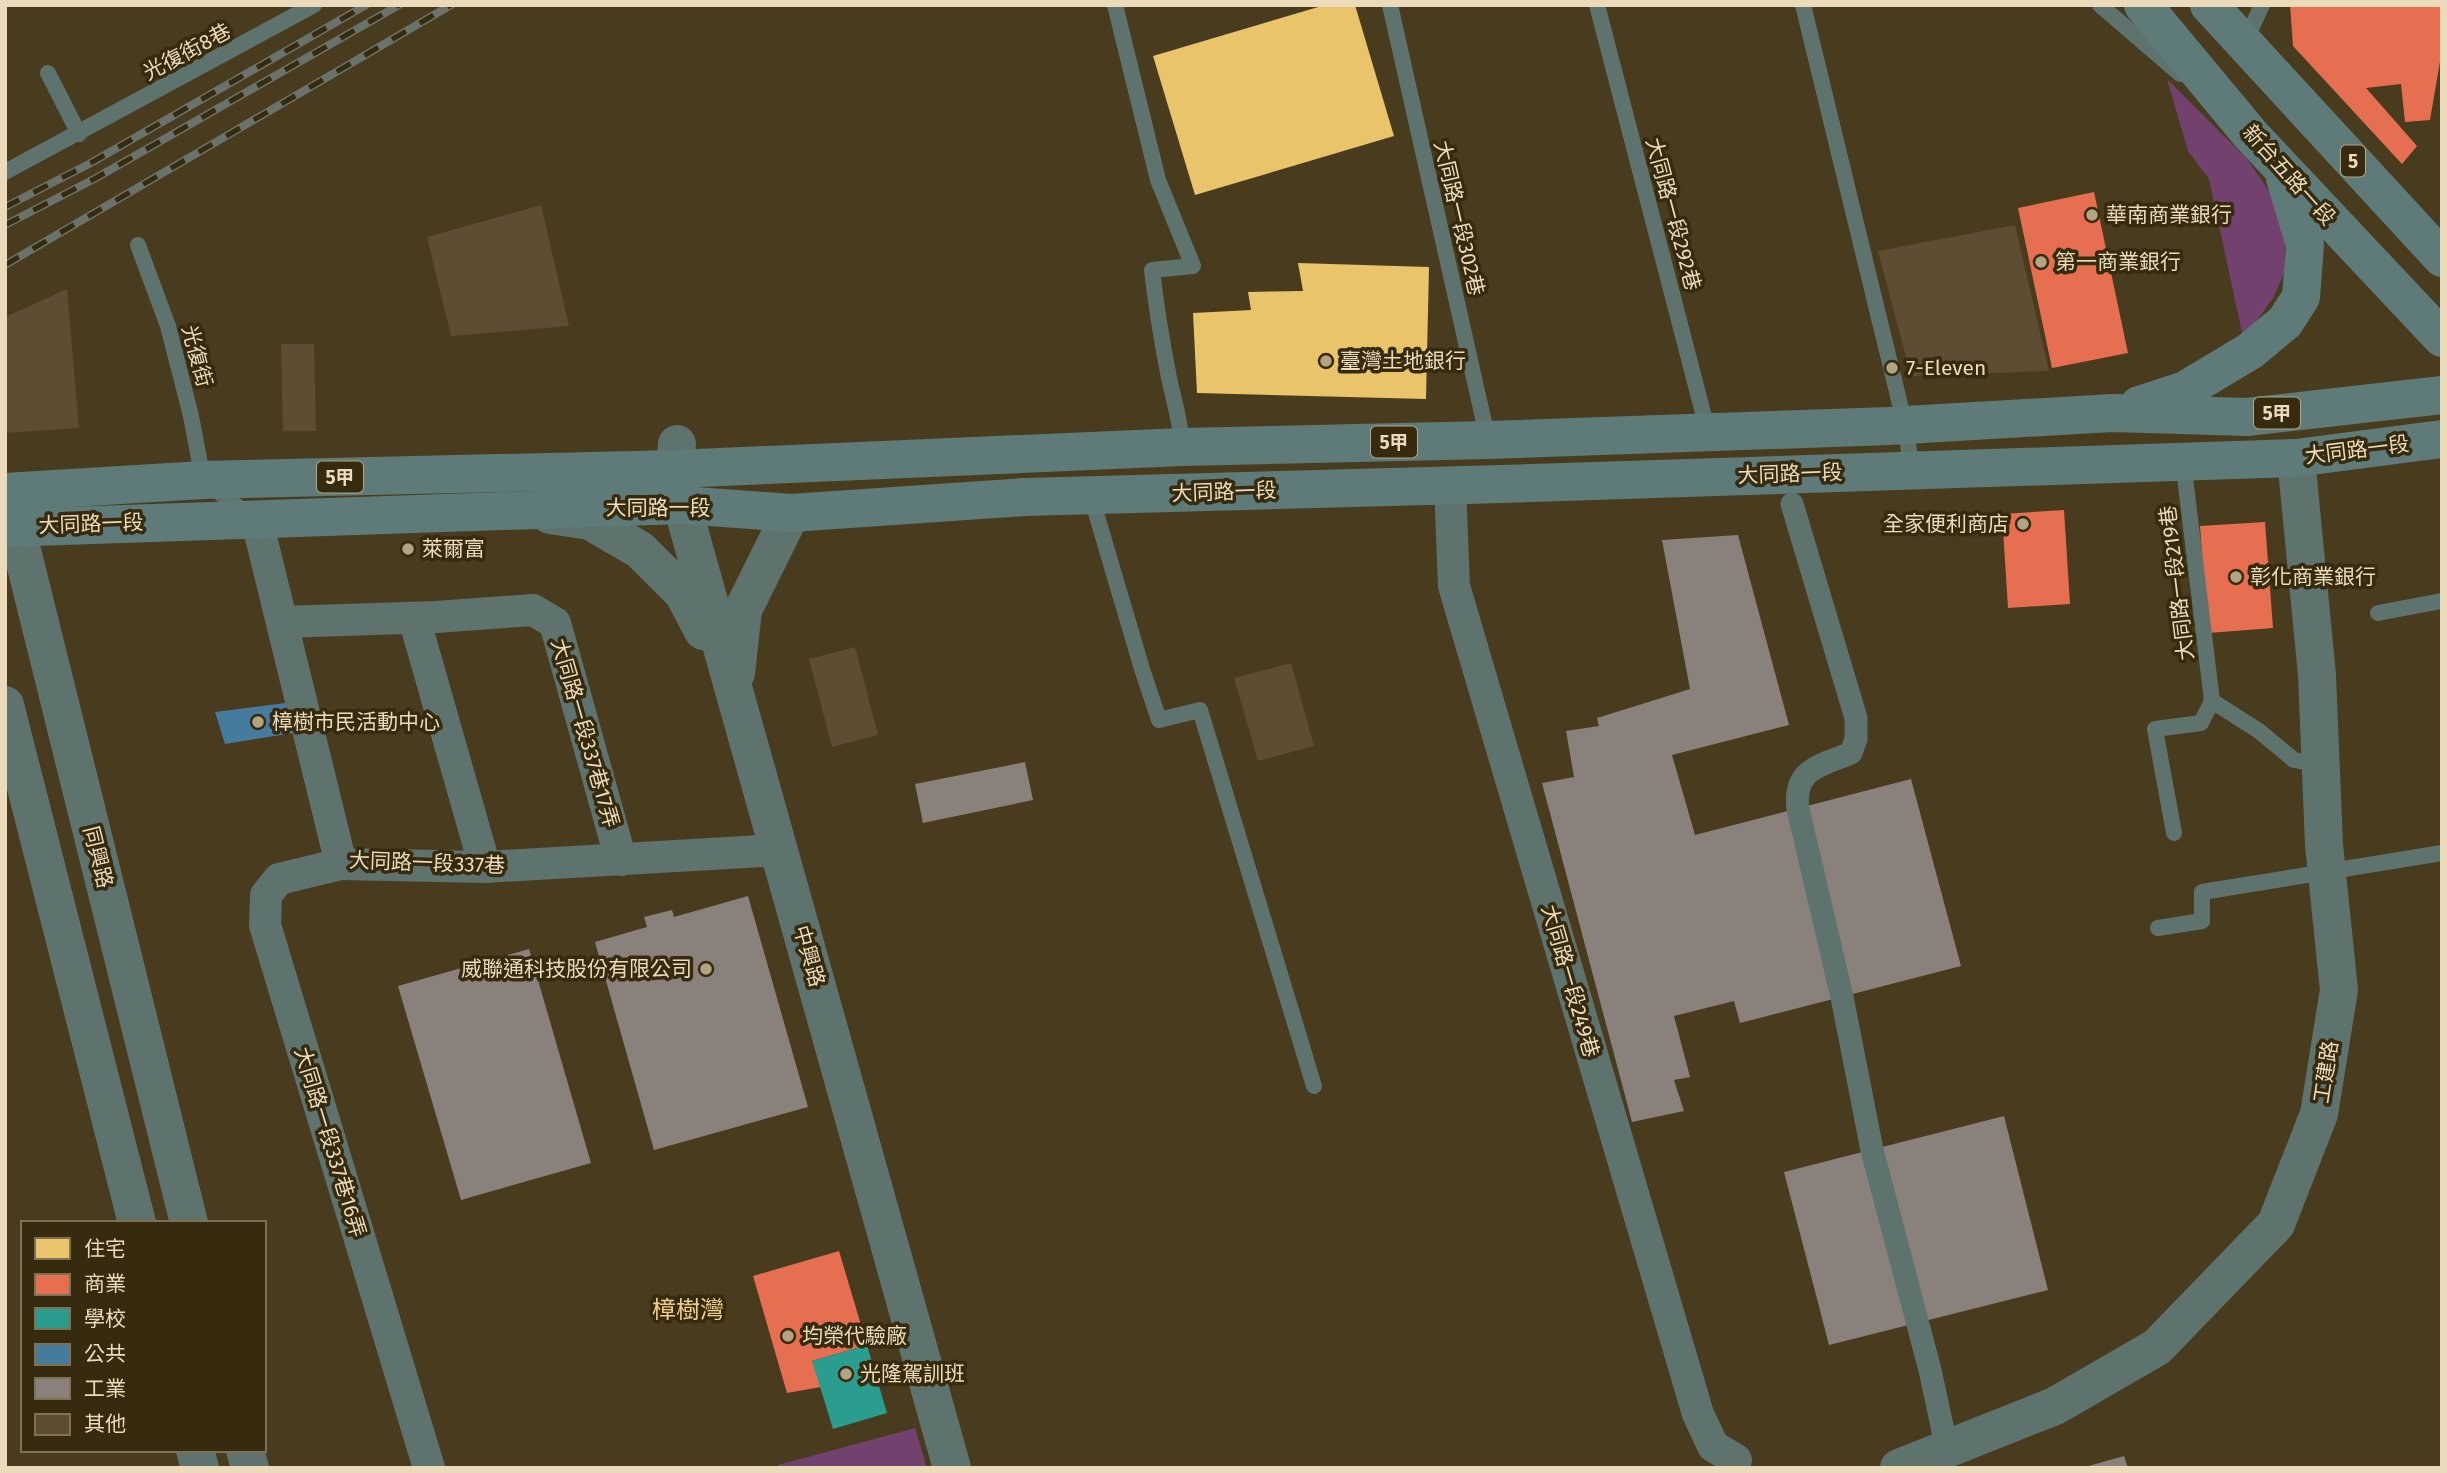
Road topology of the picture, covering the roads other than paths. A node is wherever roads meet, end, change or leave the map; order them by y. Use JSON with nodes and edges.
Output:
{"nodes":[{"id":1,"x":314,"y":5,"type":"edge"},
{"id":2,"x":1115,"y":5,"type":"edge"},
{"id":3,"x":1390,"y":5,"type":"edge"},
{"id":4,"x":1597,"y":5,"type":"edge"},
{"id":5,"x":1803,"y":5,"type":"edge"},
{"id":6,"x":2100,"y":5,"type":"edge"},
{"id":7,"x":2143,"y":5,"type":"edge"},
{"id":8,"x":2262,"y":5,"type":"edge"},
{"id":9,"x":2225,"y":10,"type":"edge"},
{"id":10,"x":2257,"y":47,"type":"junction"},
{"id":11,"x":48,"y":73,"type":"dead end"},
{"id":12,"x":79,"y":134,"type":"junction"},
{"id":13,"x":2251,"y":135,"type":"junction"},
{"id":14,"x":2283,"y":169,"type":"junction"},
{"id":15,"x":5,"y":172,"type":"edge"},
{"id":16,"x":138,"y":245,"type":"dead end"},
{"id":17,"x":2442,"y":258,"type":"edge"},
{"id":18,"x":2442,"y":338,"type":"edge"},
{"id":19,"x":2442,"y":394,"type":"edge"},
{"id":20,"x":2112,"y":413,"type":"junction"},
{"id":21,"x":1905,"y":425,"type":"junction"},
{"id":22,"x":1825,"y":428,"type":"junction"},
{"id":23,"x":1708,"y":432,"type":"junction"},
{"id":24,"x":2442,"y":439,"type":"edge"},
{"id":25,"x":1488,"y":440,"type":"junction"},
{"id":26,"x":1182,"y":447,"type":"junction"},
{"id":27,"x":1022,"y":454,"type":"junction"},
{"id":28,"x":2296,"y":458,"type":"junction"},
{"id":29,"x":2183,"y":461,"type":"junction"},
{"id":30,"x":1912,"y":470,"type":"junction"},
{"id":31,"x":1839,"y":472,"type":"junction"},
{"id":32,"x":678,"y":473,"type":"junction"},
{"id":33,"x":203,"y":480,"type":"junction"},
{"id":34,"x":1450,"y":485,"type":"junction"},
{"id":35,"x":1091,"y":496,"type":"junction"},
{"id":36,"x":1025,"y":497,"type":"junction"},
{"id":37,"x":1792,"y":504,"type":"dead end"},
{"id":38,"x":9,"y":510,"type":"edge"},
{"id":39,"x":527,"y":511,"type":"junction"},
{"id":40,"x":791,"y":513,"type":"junction"},
{"id":41,"x":257,"y":520,"type":"junction"},
{"id":42,"x":2442,"y":601,"type":"edge"},
{"id":43,"x":2378,"y":612,"type":"dead end"},
{"id":44,"x":414,"y":618,"type":"junction"},
{"id":45,"x":282,"y":622,"type":"junction"},
{"id":46,"x":734,"y":688,"type":"junction"},
{"id":47,"x":2212,"y":701,"type":"junction"},
{"id":48,"x":5,"y":705,"type":"edge"},
{"id":49,"x":2320,"y":765,"type":"junction"},
{"id":50,"x":2174,"y":833,"type":"dead end"},
{"id":51,"x":779,"y":850,"type":"junction"},
{"id":52,"x":2442,"y":853,"type":"edge"},
{"id":53,"x":621,"y":860,"type":"junction"},
{"id":54,"x":341,"y":864,"type":"junction"},
{"id":55,"x":485,"y":867,"type":"junction"},
{"id":56,"x":2327,"y":870,"type":"junction"},
{"id":57,"x":2158,"y":928,"type":"dead end"},
{"id":58,"x":1314,"y":1086,"type":"dead end"},
{"id":59,"x":136,"y":1221,"type":"edge"},
{"id":60,"x":188,"y":1221,"type":"edge"},
{"id":61,"x":1945,"y":1440,"type":"dead end"},
{"id":62,"x":1736,"y":1460,"type":"dead end"},
{"id":63,"x":429,"y":1468,"type":"edge"},
{"id":64,"x":952,"y":1468,"type":"edge"},
{"id":65,"x":1899,"y":1468,"type":"edge"}],
"edges":[{"from":1,"to":12,"type":"lane","name":"光復街8巷"},
{"from":2,"to":26,"type":"lane"},
{"from":3,"to":25,"type":"lane","name":"大同路一段302巷"},
{"from":4,"to":23,"type":"lane","name":"大同路一段292巷"},
{"from":5,"to":21,"type":"lane"},
{"from":6,"to":13,"type":"lane"},
{"from":7,"to":13,"type":"main road","name":"新台五路一段"},
{"from":8,"to":10,"type":"lane"},
{"from":9,"to":10,"type":"main road","number":"5"},
{"from":10,"to":17,"type":"main road","number":"5"},
{"from":11,"to":12,"type":"lane"},
{"from":12,"to":15,"type":"lane"},
{"from":13,"to":14,"type":"main road","name":"新台五路一段"},
{"from":14,"to":18,"type":"main road","name":"新台五路一段"},
{"from":14,"to":20,"type":"main road"},
{"from":16,"to":33,"type":"lane","name":"光復街"},
{"from":19,"to":20,"type":"main road","name":"大同路一段","number":"5甲"},
{"from":20,"to":21,"type":"main road","name":"大同路一段","number":"5甲"},
{"from":21,"to":22,"type":"main road","name":"大同路一段","number":"5甲"},
{"from":21,"to":30,"type":"lane"},
{"from":22,"to":23,"type":"main road","name":"大同路一段","number":"5甲"},
{"from":22,"to":31,"type":"street"},
{"from":23,"to":25,"type":"main road","name":"大同路一段","number":"5甲"},
{"from":24,"to":28,"type":"main road","name":"大同路一段","number":"5甲"},
{"from":25,"to":26,"type":"main road","name":"大同路一段","number":"5甲"},
{"from":26,"to":27,"type":"main road","name":"大同路一段","number":"5甲"},
{"from":27,"to":32,"type":"main road","name":"大同路一段","number":"5甲"},
{"from":27,"to":36,"type":"main road"},
{"from":28,"to":29,"type":"main road","name":"大同路一段","number":"5甲"},
{"from":28,"to":49,"type":"street","name":"工建路"},
{"from":29,"to":30,"type":"main road","name":"大同路一段","number":"5甲"},
{"from":29,"to":47,"type":"lane","name":"大同路一段219巷"},
{"from":30,"to":31,"type":"main road","name":"大同路一段","number":"5甲"},
{"from":31,"to":34,"type":"main road","name":"大同路一段","number":"5甲"},
{"from":32,"to":33,"type":"main road","name":"大同路一段","number":"5甲"},
{"from":32,"to":39,"type":"main road","name":"大同路一段","number":"5甲"},
{"from":32,"to":40,"type":"main road","name":"大同路一段","number":"5甲"},
{"from":32,"to":46,"type":"street","name":"中興路"},
{"from":33,"to":38,"type":"main road","name":"大同路一段","number":"5甲"},
{"from":33,"to":41,"type":"lane"},
{"from":34,"to":35,"type":"main road","name":"大同路一段","number":"5甲"},
{"from":34,"to":62,"type":"street","name":"大同路一段249巷"},
{"from":35,"to":36,"type":"main road","name":"大同路一段","number":"5甲"},
{"from":35,"to":58,"type":"lane"},
{"from":36,"to":40,"type":"main road","name":"大同路一段","number":"5甲"},
{"from":37,"to":61,"type":"street"},
{"from":38,"to":41,"type":"main road","name":"大同路一段","number":"5甲"},
{"from":38,"to":60,"type":"street","name":"同興路"},
{"from":39,"to":41,"type":"main road","name":"大同路一段","number":"5甲"},
{"from":39,"to":46,"type":"street"},
{"from":40,"to":46,"type":"street"},
{"from":41,"to":45,"type":"street","name":"大同路一段337巷"},
{"from":42,"to":43,"type":"lane"},
{"from":44,"to":45,"type":"street","name":"大同路一段337巷17弄"},
{"from":44,"to":53,"type":"street","name":"大同路一段337巷17弄"},
{"from":44,"to":55,"type":"street"},
{"from":45,"to":54,"type":"street","name":"大同路一段337巷"},
{"from":46,"to":51,"type":"street","name":"中興路"},
{"from":47,"to":49,"type":"lane"},
{"from":47,"to":50,"type":"lane"},
{"from":48,"to":59,"type":"street"},
{"from":49,"to":56,"type":"street","name":"工建路"},
{"from":51,"to":53,"type":"street","name":"大同路一段337巷"},
{"from":51,"to":64,"type":"street","name":"中興路"},
{"from":52,"to":56,"type":"lane"},
{"from":53,"to":55,"type":"street","name":"大同路一段337巷"},
{"from":54,"to":55,"type":"street","name":"大同路一段337巷"},
{"from":54,"to":63,"type":"street","name":"大同路一段337巷16弄"},
{"from":56,"to":57,"type":"lane"},
{"from":56,"to":65,"type":"street","name":"工建路"}]}
